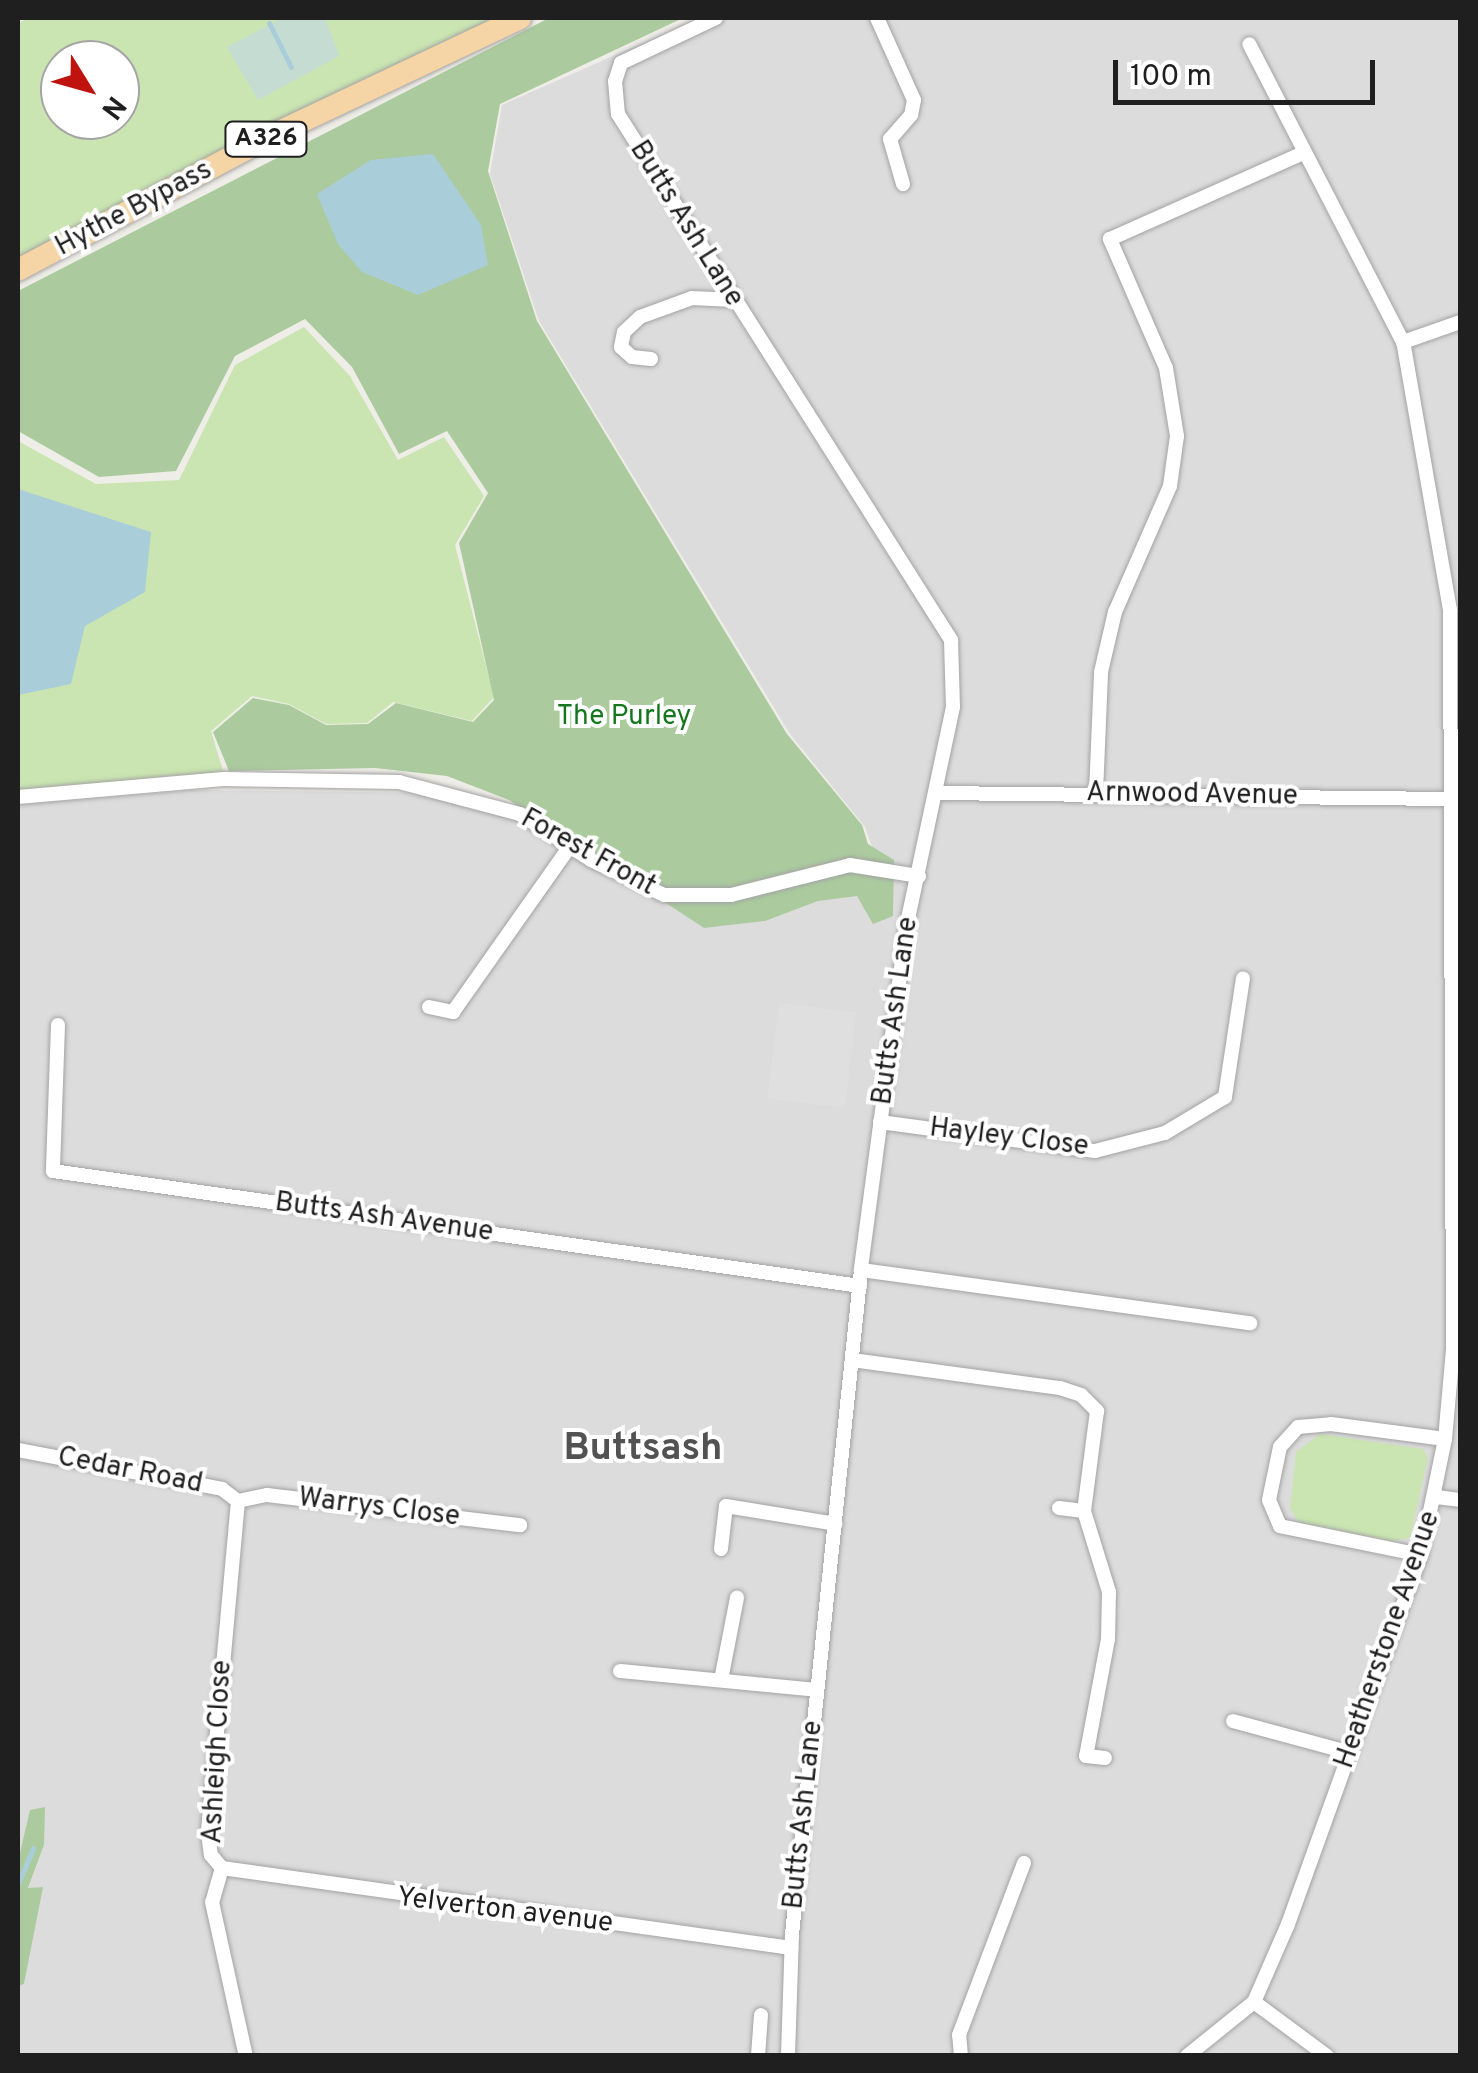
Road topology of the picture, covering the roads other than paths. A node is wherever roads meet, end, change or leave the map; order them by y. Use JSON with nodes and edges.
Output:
{"nodes":[{"id":1,"x":520,"y":18,"type":"edge"},
{"id":2,"x":716,"y":18,"type":"edge"},
{"id":3,"x":877,"y":18,"type":"edge"},
{"id":4,"x":1249,"y":44,"type":"dead end"},
{"id":5,"x":1303,"y":153,"type":"junction"},
{"id":6,"x":903,"y":184,"type":"dead end"},
{"id":7,"x":18,"y":270,"type":"edge"},
{"id":8,"x":732,"y":300,"type":"junction"},
{"id":9,"x":1460,"y":322,"type":"edge"},
{"id":10,"x":1403,"y":342,"type":"junction"},
{"id":11,"x":651,"y":359,"type":"dead end"},
{"id":12,"x":1455,"y":610,"type":"edge"},
{"id":13,"x":935,"y":793,"type":"junction"},
{"id":14,"x":1096,"y":793,"type":"junction"},
{"id":15,"x":18,"y":797,"type":"edge"},
{"id":16,"x":1448,"y":799,"type":"junction"},
{"id":17,"x":570,"y":846,"type":"junction"},
{"id":18,"x":919,"y":876,"type":"junction"},
{"id":19,"x":1243,"y":978,"type":"dead end"},
{"id":20,"x":1457,"y":990,"type":"edge"},
{"id":21,"x":429,"y":1008,"type":"dead end"},
{"id":22,"x":58,"y":1025,"type":"dead end"},
{"id":23,"x":880,"y":1122,"type":"junction"},
{"id":24,"x":860,"y":1278,"type":"junction"},
{"id":25,"x":1250,"y":1323,"type":"dead end"},
{"id":26,"x":852,"y":1360,"type":"junction"},
{"id":27,"x":1445,"y":1438,"type":"junction"},
{"id":28,"x":18,"y":1450,"type":"edge"},
{"id":29,"x":1436,"y":1496,"type":"junction"},
{"id":30,"x":238,"y":1500,"type":"junction"},
{"id":31,"x":1460,"y":1500,"type":"edge"},
{"id":32,"x":1059,"y":1508,"type":"dead end"},
{"id":33,"x":1084,"y":1511,"type":"junction"},
{"id":34,"x":836,"y":1524,"type":"junction"},
{"id":35,"x":520,"y":1525,"type":"dead end"},
{"id":36,"x":721,"y":1550,"type":"dead end"},
{"id":37,"x":1420,"y":1555,"type":"junction"},
{"id":38,"x":737,"y":1598,"type":"dead end"},
{"id":39,"x":620,"y":1671,"type":"dead end"},
{"id":40,"x":721,"y":1680,"type":"junction"},
{"id":41,"x":817,"y":1690,"type":"junction"},
{"id":42,"x":1233,"y":1721,"type":"dead end"},
{"id":43,"x":1351,"y":1754,"type":"junction"},
{"id":44,"x":1105,"y":1758,"type":"dead end"},
{"id":45,"x":1024,"y":1863,"type":"dead end"},
{"id":46,"x":222,"y":1868,"type":"junction"},
{"id":47,"x":790,"y":1948,"type":"junction"},
{"id":48,"x":1254,"y":2002,"type":"junction"},
{"id":49,"x":761,"y":2015,"type":"dead end"},
{"id":50,"x":246,"y":2056,"type":"edge"},
{"id":51,"x":758,"y":2056,"type":"edge"},
{"id":52,"x":788,"y":2056,"type":"edge"},
{"id":53,"x":961,"y":2056,"type":"edge"},
{"id":54,"x":1187,"y":2056,"type":"edge"},
{"id":55,"x":1327,"y":2056,"type":"edge"}],
"edges":[{"from":1,"to":7,"type":"main road","name":"Hythe Bypass","number":"A326"},
{"from":2,"to":8,"type":"street","name":"Butts Ash Lane"},
{"from":3,"to":6,"type":"street"},
{"from":4,"to":5,"type":"street","name":"Heatherstone Avenue"},
{"from":5,"to":10,"type":"street","name":"Heatherstone Avenue"},
{"from":5,"to":14,"type":"street"},
{"from":8,"to":11,"type":"street"},
{"from":8,"to":13,"type":"street","name":"Butts Ash Lane"},
{"from":9,"to":10,"type":"street"},
{"from":10,"to":12,"type":"street","name":"Heatherstone Avenue"},
{"from":12,"to":16,"type":"street","name":"Heatherstone Avenue"},
{"from":13,"to":14,"type":"street","name":"Arnwood Avenue"},
{"from":13,"to":18,"type":"street","name":"Butts Ash Lane"},
{"from":14,"to":16,"type":"street","name":"Arnwood Avenue"},
{"from":15,"to":17,"type":"street","name":"Forest Front"},
{"from":16,"to":20,"type":"street","name":"Heatherstone Avenue"},
{"from":17,"to":18,"type":"street","name":"Forest Front"},
{"from":17,"to":21,"type":"street"},
{"from":18,"to":23,"type":"street","name":"Butts Ash Lane"},
{"from":19,"to":23,"type":"street","name":"Hayley Close"},
{"from":20,"to":27,"type":"street","name":"Heatherstone Avenue"},
{"from":22,"to":24,"type":"street","name":"Butts Ash Avenue"},
{"from":23,"to":24,"type":"street","name":"Butts Ash Lane"},
{"from":24,"to":25,"type":"street"},
{"from":24,"to":26,"type":"street","name":"Butts Ash Lane"},
{"from":26,"to":33,"type":"street"},
{"from":26,"to":34,"type":"street","name":"Butts Ash Lane"},
{"from":27,"to":29,"type":"street","name":"Heatherstone Avenue"},
{"from":27,"to":37,"type":"street"},
{"from":28,"to":30,"type":"street","name":"Cedar Road"},
{"from":29,"to":31,"type":"street"},
{"from":29,"to":37,"type":"street","name":"Heatherstone Avenue"},
{"from":30,"to":35,"type":"street","name":"Warrys Close"},
{"from":30,"to":46,"type":"street","name":"Ashleigh Close"},
{"from":32,"to":33,"type":"street"},
{"from":33,"to":44,"type":"street"},
{"from":34,"to":36,"type":"street"},
{"from":34,"to":41,"type":"street","name":"Butts Ash Lane"},
{"from":37,"to":43,"type":"street","name":"Heatherstone Avenue"},
{"from":38,"to":40,"type":"street"},
{"from":39,"to":40,"type":"street"},
{"from":40,"to":41,"type":"street"},
{"from":41,"to":47,"type":"street","name":"Butts Ash Lane"},
{"from":42,"to":43,"type":"street"},
{"from":43,"to":48,"type":"street","name":"Heatherstone Avenue"},
{"from":45,"to":53,"type":"street"},
{"from":46,"to":47,"type":"street","name":"Yelverton avenue"},
{"from":46,"to":50,"type":"street","name":"Ashleigh Close"},
{"from":47,"to":52,"type":"street","name":"Butts Ash Lane"},
{"from":48,"to":54,"type":"street"},
{"from":48,"to":55,"type":"street"},
{"from":49,"to":51,"type":"street"}]}
